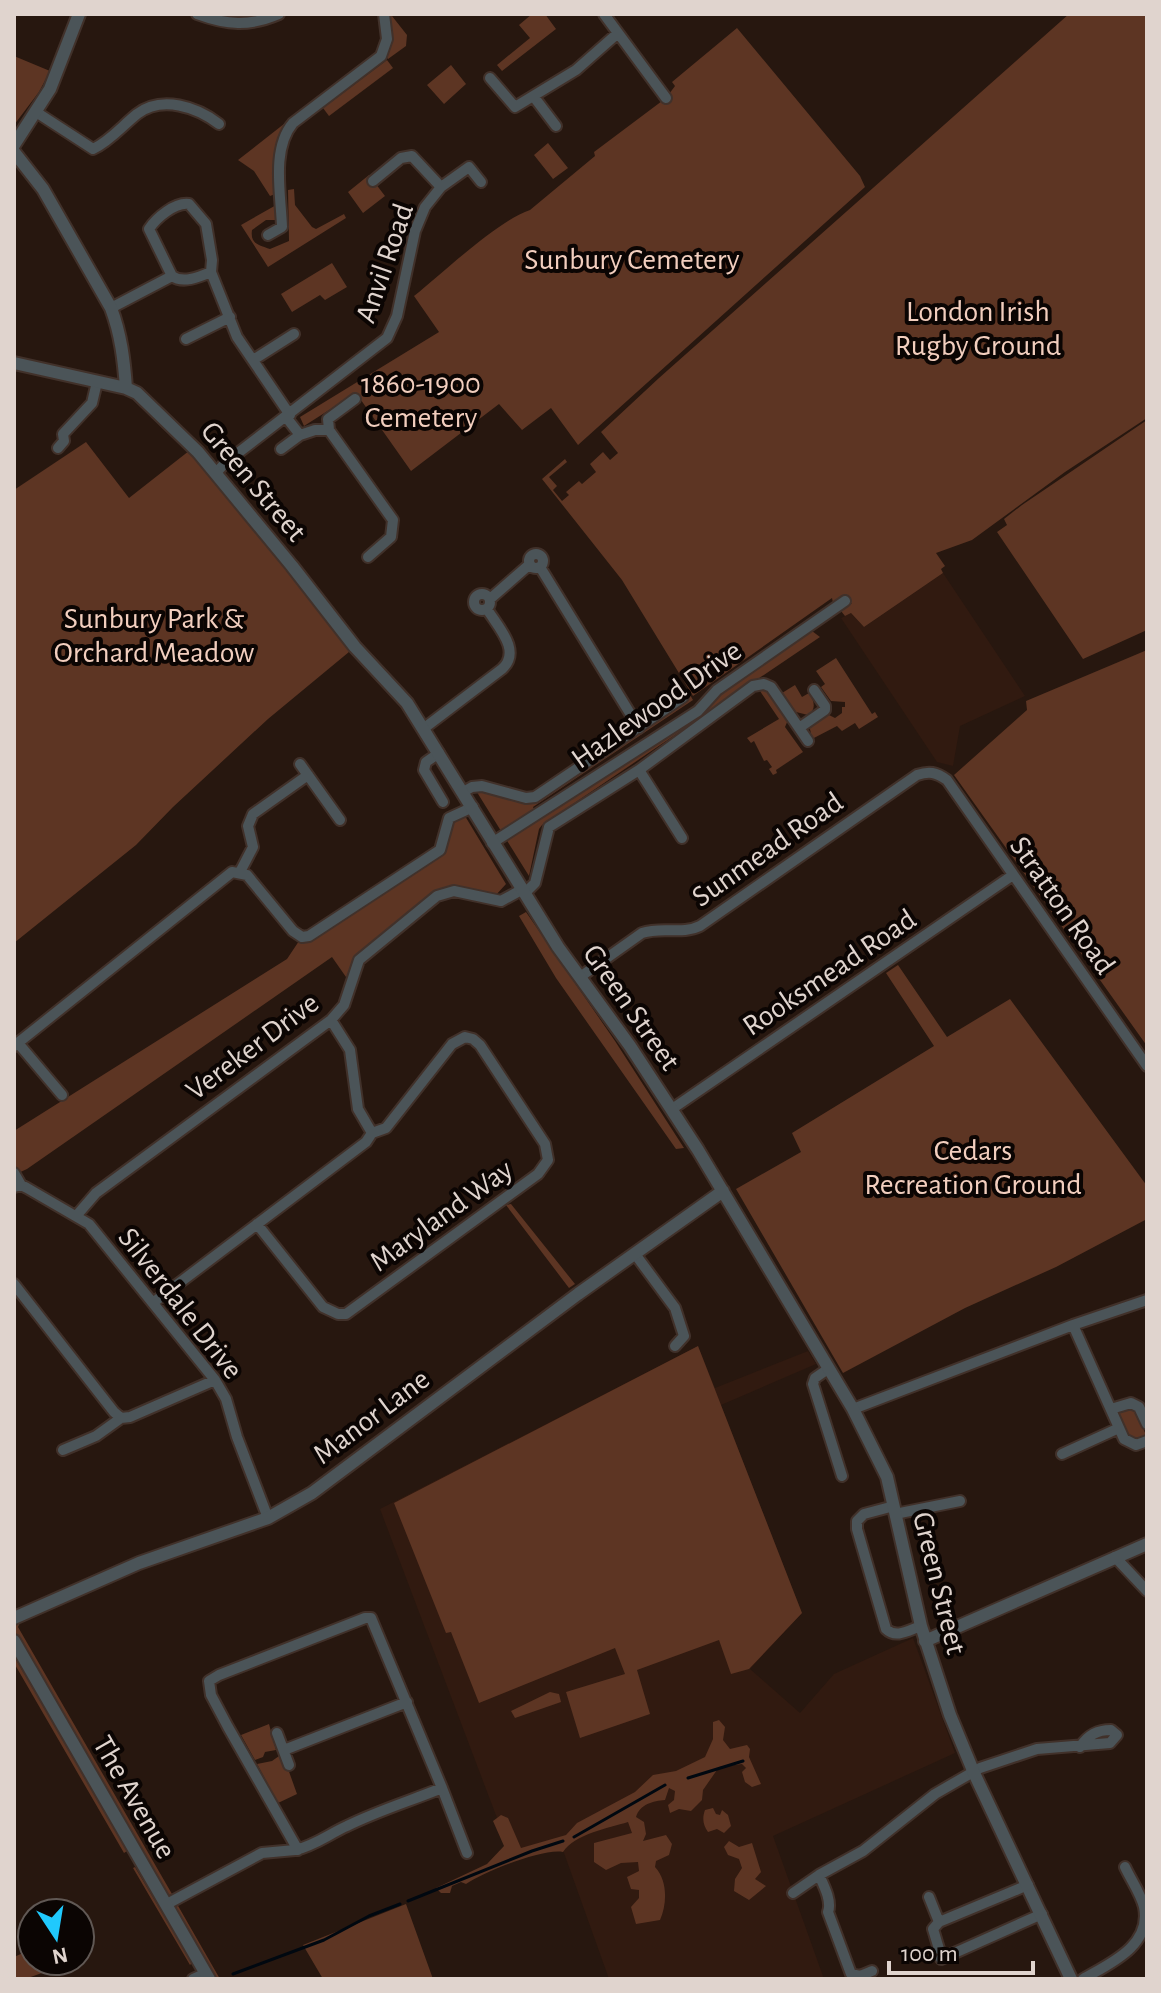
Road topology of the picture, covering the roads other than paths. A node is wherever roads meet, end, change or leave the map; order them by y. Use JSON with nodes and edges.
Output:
{"nodes":[{"id":1,"x":79,"y":14,"type":"edge"},
{"id":2,"x":197,"y":14,"type":"edge"},
{"id":3,"x":279,"y":14,"type":"edge"},
{"id":4,"x":384,"y":14,"type":"edge"},
{"id":5,"x":604,"y":14,"type":"edge"},
{"id":6,"x":618,"y":33,"type":"junction"},
{"id":7,"x":490,"y":78,"type":"dead end"},
{"id":8,"x":534,"y":97,"type":"junction"},
{"id":9,"x":666,"y":98,"type":"dead end"},
{"id":10,"x":36,"y":112,"type":"junction"},
{"id":11,"x":219,"y":124,"type":"dead end"},
{"id":12,"x":556,"y":126,"type":"dead end"},
{"id":13,"x":14,"y":145,"type":"edge"},
{"id":14,"x":14,"y":152,"type":"edge"},
{"id":15,"x":373,"y":181,"type":"dead end"},
{"id":16,"x":481,"y":182,"type":"dead end"},
{"id":17,"x":441,"y":187,"type":"junction"},
{"id":18,"x":268,"y":235,"type":"dead end"},
{"id":19,"x":211,"y":272,"type":"junction"},
{"id":20,"x":172,"y":276,"type":"junction"},
{"id":21,"x":111,"y":308,"type":"junction"},
{"id":22,"x":230,"y":317,"type":"junction"},
{"id":23,"x":294,"y":334,"type":"dead end"},
{"id":24,"x":186,"y":339,"type":"dead end"},
{"id":25,"x":253,"y":360,"type":"junction"},
{"id":26,"x":14,"y":363,"type":"edge"},
{"id":27,"x":97,"y":382,"type":"junction"},
{"id":28,"x":126,"y":388,"type":"junction"},
{"id":29,"x":355,"y":399,"type":"dead end"},
{"id":30,"x":288,"y":416,"type":"junction"},
{"id":31,"x":329,"y":430,"type":"junction"},
{"id":32,"x":300,"y":435,"type":"junction"},
{"id":33,"x":58,"y":448,"type":"dead end"},
{"id":34,"x":281,"y":449,"type":"dead end"},
{"id":35,"x":216,"y":473,"type":"junction"},
{"id":36,"x":368,"y":557,"type":"dead end"},
{"id":37,"x":845,"y":601,"type":"dead end"},
{"id":38,"x":814,"y":690,"type":"dead end"},
{"id":39,"x":683,"y":697,"type":"dead end"},
{"id":40,"x":639,"y":728,"type":"junction"},
{"id":41,"x":799,"y":728,"type":"junction"},
{"id":42,"x":423,"y":729,"type":"junction"},
{"id":43,"x":808,"y":741,"type":"dead end"},
{"id":44,"x":439,"y":753,"type":"junction"},
{"id":45,"x":300,"y":764,"type":"dead end"},
{"id":46,"x":639,"y":770,"type":"junction"},
{"id":47,"x":937,"y":773,"type":"joint"},
{"id":48,"x":308,"y":775,"type":"junction"},
{"id":49,"x":463,"y":792,"type":"junction"},
{"id":50,"x":443,"y":802,"type":"dead end"},
{"id":51,"x":473,"y":807,"type":"junction"},
{"id":52,"x":333,"y":817,"type":"dead end"},
{"id":53,"x":682,"y":838,"type":"dead end"},
{"id":54,"x":492,"y":843,"type":"junction"},
{"id":55,"x":240,"y":872,"type":"junction"},
{"id":56,"x":1013,"y":875,"type":"junction"},
{"id":57,"x":524,"y":891,"type":"junction"},
{"id":58,"x":580,"y":977,"type":"junction"},
{"id":59,"x":331,"y":1020,"type":"junction"},
{"id":60,"x":16,"y":1044,"type":"edge"},
{"id":61,"x":1147,"y":1066,"type":"edge"},
{"id":62,"x":62,"y":1095,"type":"dead end"},
{"id":63,"x":672,"y":1109,"type":"junction"},
{"id":64,"x":372,"y":1133,"type":"junction"},
{"id":65,"x":14,"y":1173,"type":"edge"},
{"id":66,"x":17,"y":1186,"type":"edge"},
{"id":67,"x":723,"y":1191,"type":"junction"},
{"id":68,"x":77,"y":1215,"type":"junction"},
{"id":69,"x":257,"y":1224,"type":"junction"},
{"id":70,"x":635,"y":1254,"type":"junction"},
{"id":71,"x":14,"y":1284,"type":"edge"},
{"id":72,"x":1147,"y":1300,"type":"edge"},
{"id":73,"x":154,"y":1302,"type":"junction"},
{"id":74,"x":1073,"y":1325,"type":"junction"},
{"id":75,"x":675,"y":1346,"type":"dead end"},
{"id":76,"x":828,"y":1369,"type":"junction"},
{"id":77,"x":215,"y":1380,"type":"junction"},
{"id":78,"x":853,"y":1409,"type":"junction"},
{"id":79,"x":1111,"y":1409,"type":"junction"},
{"id":80,"x":121,"y":1418,"type":"junction"},
{"id":81,"x":1147,"y":1424,"type":"edge"},
{"id":82,"x":1119,"y":1428,"type":"junction"},
{"id":83,"x":1147,"y":1441,"type":"edge"},
{"id":84,"x":63,"y":1450,"type":"dead end"},
{"id":85,"x":1062,"y":1454,"type":"dead end"},
{"id":86,"x":842,"y":1476,"type":"dead end"},
{"id":87,"x":960,"y":1501,"type":"dead end"},
{"id":88,"x":895,"y":1510,"type":"junction"},
{"id":89,"x":268,"y":1518,"type":"junction"},
{"id":90,"x":1147,"y":1544,"type":"edge"},
{"id":91,"x":1115,"y":1557,"type":"junction"},
{"id":92,"x":1147,"y":1591,"type":"edge"},
{"id":93,"x":14,"y":1618,"type":"edge"},
{"id":94,"x":921,"y":1626,"type":"junction"},
{"id":95,"x":14,"y":1641,"type":"edge"},
{"id":96,"x":925,"y":1641,"type":"junction"},
{"id":97,"x":407,"y":1702,"type":"junction"},
{"id":98,"x":277,"y":1733,"type":"dead end"},
{"id":99,"x":1080,"y":1747,"type":"dead end"},
{"id":100,"x":284,"y":1750,"type":"junction"},
{"id":101,"x":289,"y":1765,"type":"dead end"},
{"id":102,"x":974,"y":1773,"type":"junction"},
{"id":103,"x":442,"y":1788,"type":"junction"},
{"id":104,"x":298,"y":1850,"type":"junction"},
{"id":105,"x":467,"y":1853,"type":"dead end"},
{"id":106,"x":1125,"y":1867,"type":"dead end"},
{"id":107,"x":819,"y":1875,"type":"junction"},
{"id":108,"x":1028,"y":1885,"type":"junction"},
{"id":109,"x":793,"y":1893,"type":"dead end"},
{"id":110,"x":929,"y":1897,"type":"dead end"},
{"id":111,"x":167,"y":1904,"type":"junction"},
{"id":112,"x":1042,"y":1914,"type":"junction"},
{"id":113,"x":939,"y":1922,"type":"junction"},
{"id":114,"x":872,"y":1971,"type":"dead end"},
{"id":115,"x":208,"y":1976,"type":"edge"},
{"id":116,"x":848,"y":1976,"type":"edge"},
{"id":117,"x":193,"y":1979,"type":"edge"},
{"id":118,"x":1071,"y":1979,"type":"edge"},
{"id":119,"x":1083,"y":1979,"type":"edge"}],
"edges":[{"from":1,"to":10,"type":"street"},
{"from":2,"to":3,"type":"street"},
{"from":4,"to":18,"type":"street"},
{"from":5,"to":6,"type":"street"},
{"from":6,"to":8,"type":"street"},
{"from":6,"to":9,"type":"street"},
{"from":7,"to":8,"type":"street"},
{"from":8,"to":12,"type":"street"},
{"from":10,"to":11,"type":"street"},
{"from":10,"to":13,"type":"street"},
{"from":14,"to":21,"type":"street"},
{"from":15,"to":17,"type":"street"},
{"from":16,"to":17,"type":"street","name":"Anvil Road"},
{"from":17,"to":30,"type":"street","name":"Anvil Road"},
{"from":19,"to":20,"type":"street"},
{"from":19,"to":20,"type":"street"},
{"from":19,"to":22,"type":"street"},
{"from":20,"to":21,"type":"street"},
{"from":21,"to":28,"type":"street"},
{"from":22,"to":24,"type":"street"},
{"from":22,"to":25,"type":"street"},
{"from":23,"to":25,"type":"street"},
{"from":25,"to":30,"type":"street"},
{"from":26,"to":27,"type":"street"},
{"from":27,"to":28,"type":"street"},
{"from":27,"to":33,"type":"street"},
{"from":28,"to":35,"type":"street","name":"Green Street"},
{"from":29,"to":31,"type":"street"},
{"from":30,"to":32,"type":"street"},
{"from":30,"to":35,"type":"street","name":"Anvil Road"},
{"from":31,"to":32,"type":"street"},
{"from":31,"to":36,"type":"street"},
{"from":32,"to":34,"type":"street"},
{"from":35,"to":42,"type":"street","name":"Green Street"},
{"from":37,"to":54,"type":"street","name":"Hazlewood Drive"},
{"from":38,"to":41,"type":"street"},
{"from":39,"to":40,"type":"street"},
{"from":40,"to":42,"type":"street"},
{"from":40,"to":49,"type":"street"},
{"from":41,"to":43,"type":"street"},
{"from":41,"to":46,"type":"street"},
{"from":42,"to":44,"type":"street","name":"Green Street"},
{"from":44,"to":49,"type":"street","name":"Green Street"},
{"from":44,"to":50,"type":"street"},
{"from":45,"to":48,"type":"street"},
{"from":46,"to":53,"type":"street"},
{"from":46,"to":57,"type":"street"},
{"from":47,"to":56,"type":"street","name":"Stratton Road"},
{"from":47,"to":58,"type":"street","name":"Sunmead Road"},
{"from":48,"to":52,"type":"street"},
{"from":48,"to":55,"type":"street"},
{"from":49,"to":51,"type":"street","name":"Green Street"},
{"from":51,"to":54,"type":"street","name":"Green Street"},
{"from":51,"to":55,"type":"street"},
{"from":54,"to":57,"type":"street","name":"Green Street"},
{"from":55,"to":60,"type":"street"},
{"from":56,"to":61,"type":"street","name":"Stratton Road"},
{"from":56,"to":63,"type":"street","name":"Rooksmead Road"},
{"from":57,"to":58,"type":"street","name":"Green Street"},
{"from":57,"to":59,"type":"street","name":"Vereker Drive"},
{"from":58,"to":63,"type":"street","name":"Green Street"},
{"from":59,"to":64,"type":"street"},
{"from":59,"to":68,"type":"street","name":"Vereker Drive"},
{"from":60,"to":62,"type":"street"},
{"from":63,"to":67,"type":"street","name":"Green Street"},
{"from":64,"to":69,"type":"street","name":"Maryland Way"},
{"from":64,"to":69,"type":"street","name":"Maryland Way"},
{"from":65,"to":66,"type":"street"},
{"from":66,"to":68,"type":"street","name":"Silverdale Drive"},
{"from":67,"to":70,"type":"street","name":"Manor Lane"},
{"from":67,"to":76,"type":"street","name":"Green Street"},
{"from":68,"to":73,"type":"street","name":"Silverdale Drive"},
{"from":69,"to":73,"type":"street","name":"Maryland Way"},
{"from":70,"to":75,"type":"street"},
{"from":70,"to":89,"type":"street","name":"Manor Lane"},
{"from":71,"to":80,"type":"street"},
{"from":72,"to":74,"type":"street"},
{"from":73,"to":77,"type":"street","name":"Silverdale Drive"},
{"from":74,"to":78,"type":"street"},
{"from":74,"to":79,"type":"street"},
{"from":76,"to":78,"type":"street","name":"Green Street"},
{"from":76,"to":86,"type":"street"},
{"from":77,"to":80,"type":"street"},
{"from":77,"to":89,"type":"street","name":"Silverdale Drive"},
{"from":78,"to":88,"type":"street","name":"Green Street"},
{"from":79,"to":81,"type":"street"},
{"from":79,"to":82,"type":"street"},
{"from":80,"to":84,"type":"street"},
{"from":82,"to":83,"type":"street"},
{"from":82,"to":85,"type":"street"},
{"from":87,"to":88,"type":"street"},
{"from":88,"to":94,"type":"street","name":"Green Street"},
{"from":88,"to":94,"type":"street"},
{"from":89,"to":93,"type":"street","name":"Manor Lane"},
{"from":90,"to":91,"type":"street"},
{"from":91,"to":92,"type":"street"},
{"from":91,"to":96,"type":"street"},
{"from":94,"to":96,"type":"street","name":"Green Street"},
{"from":95,"to":111,"type":"street","name":"The Avenue"},
{"from":96,"to":102,"type":"street","name":"Green Street"},
{"from":97,"to":100,"type":"street"},
{"from":97,"to":103,"type":"street"},
{"from":97,"to":104,"type":"street"},
{"from":98,"to":100,"type":"street"},
{"from":99,"to":102,"type":"street"},
{"from":100,"to":101,"type":"street"},
{"from":102,"to":107,"type":"street"},
{"from":102,"to":108,"type":"street","name":"Green Street"},
{"from":103,"to":104,"type":"street"},
{"from":103,"to":105,"type":"street"},
{"from":104,"to":111,"type":"street"},
{"from":106,"to":119,"type":"street"},
{"from":107,"to":109,"type":"street"},
{"from":107,"to":116,"type":"street"},
{"from":108,"to":112,"type":"street","name":"Green Street"},
{"from":108,"to":113,"type":"street"},
{"from":110,"to":113,"type":"street"},
{"from":111,"to":115,"type":"street","name":"The Avenue"},
{"from":112,"to":113,"type":"street"},
{"from":112,"to":118,"type":"street","name":"Green Street"},
{"from":114,"to":116,"type":"street"},
{"from":115,"to":117,"type":"street"}]}
